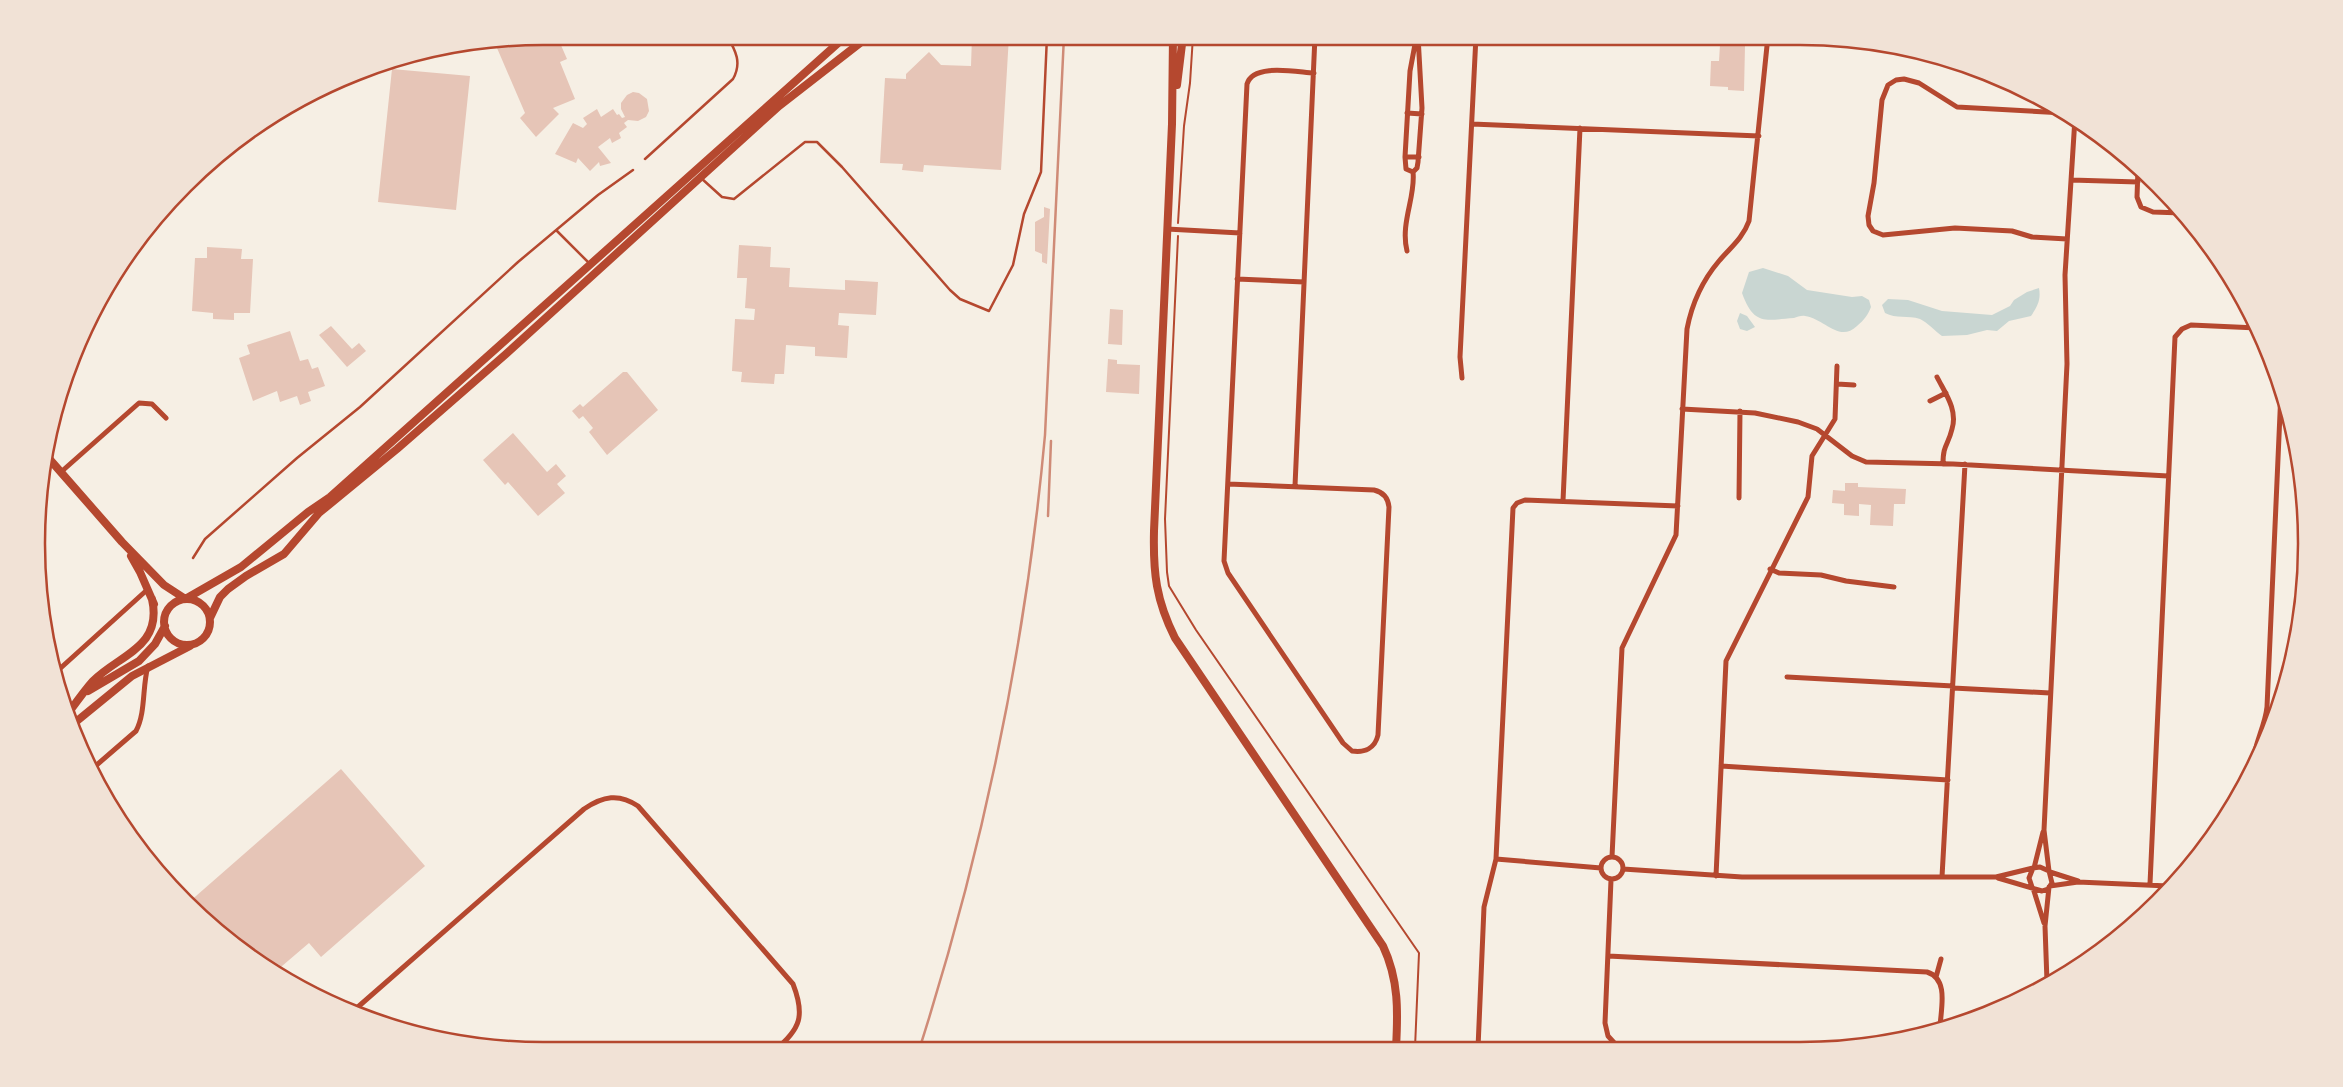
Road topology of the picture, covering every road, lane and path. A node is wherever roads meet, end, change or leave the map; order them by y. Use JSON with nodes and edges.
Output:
{"nodes":[{"id":1,"x":732,"y":45,"type":"edge"},
{"id":2,"x":836,"y":45,"type":"edge"},
{"id":3,"x":857,"y":45,"type":"edge"},
{"id":4,"x":1046,"y":45,"type":"edge"},
{"id":5,"x":1173,"y":45,"type":"edge"},
{"id":6,"x":1182,"y":45,"type":"edge"},
{"id":7,"x":1192,"y":45,"type":"edge"},
{"id":8,"x":1315,"y":45,"type":"edge"},
{"id":9,"x":1416,"y":45,"type":"edge"},
{"id":10,"x":1418,"y":45,"type":"edge"},
{"id":11,"x":1476,"y":45,"type":"edge"},
{"id":12,"x":1767,"y":45,"type":"edge"},
{"id":13,"x":1314,"y":73,"type":"junction"},
{"id":14,"x":1406,"y":112,"type":"junction"},
{"id":15,"x":2049,"y":112,"type":"edge"},
{"id":16,"x":1422,"y":114,"type":"junction"},
{"id":17,"x":1172,"y":124,"type":"junction"},
{"id":18,"x":1472,"y":124,"type":"junction"},
{"id":19,"x":1580,"y":128,"type":"junction"},
{"id":20,"x":2074,"y":128,"type":"edge"},
{"id":21,"x":1759,"y":136,"type":"junction"},
{"id":22,"x":1405,"y":157,"type":"junction"},
{"id":23,"x":1419,"y":157,"type":"junction"},
{"id":24,"x":645,"y":159,"type":"dead end"},
{"id":25,"x":633,"y":170,"type":"dead end"},
{"id":26,"x":1413,"y":172,"type":"junction"},
{"id":27,"x":698,"y":175,"type":"junction"},
{"id":28,"x":2138,"y":178,"type":"edge"},
{"id":29,"x":2071,"y":180,"type":"junction"},
{"id":30,"x":2138,"y":182,"type":"junction"},
{"id":31,"x":2172,"y":213,"type":"edge"},
{"id":32,"x":1167,"y":229,"type":"junction"},
{"id":33,"x":1178,"y":230,"type":"junction"},
{"id":34,"x":557,"y":231,"type":"junction"},
{"id":35,"x":1240,"y":233,"type":"junction"},
{"id":36,"x":2067,"y":239,"type":"junction"},
{"id":37,"x":1407,"y":251,"type":"dead end"},
{"id":38,"x":590,"y":265,"type":"junction"},
{"id":39,"x":597,"y":272,"type":"junction"},
{"id":40,"x":1237,"y":279,"type":"junction"},
{"id":41,"x":1304,"y":282,"type":"junction"},
{"id":42,"x":564,"y":289,"type":"junction"},
{"id":43,"x":570,"y":296,"type":"junction"},
{"id":44,"x":2249,"y":328,"type":"edge"},
{"id":45,"x":1837,"y":366,"type":"dead end"},
{"id":46,"x":1937,"y":377,"type":"dead end"},
{"id":47,"x":1462,"y":378,"type":"dead end"},
{"id":48,"x":1837,"y":384,"type":"junction"},
{"id":49,"x":1854,"y":385,"type":"dead end"},
{"id":50,"x":1946,"y":393,"type":"junction"},
{"id":51,"x":1930,"y":401,"type":"dead end"},
{"id":52,"x":1682,"y":408,"type":"junction"},
{"id":53,"x":2280,"y":411,"type":"edge"},
{"id":54,"x":1740,"y":412,"type":"junction"},
{"id":55,"x":166,"y":418,"type":"dead end"},
{"id":56,"x":1825,"y":435,"type":"junction"},
{"id":57,"x":52,"y":462,"type":"edge"},
{"id":58,"x":1943,"y":464,"type":"junction"},
{"id":59,"x":1965,"y":464,"type":"junction"},
{"id":60,"x":2060,"y":469,"type":"junction"},
{"id":61,"x":61,"y":472,"type":"junction"},
{"id":62,"x":2168,"y":476,"type":"junction"},
{"id":63,"x":1228,"y":484,"type":"junction"},
{"id":64,"x":1295,"y":486,"type":"junction"},
{"id":65,"x":1739,"y":498,"type":"dead end"},
{"id":66,"x":1563,"y":501,"type":"junction"},
{"id":67,"x":1678,"y":506,"type":"junction"},
{"id":68,"x":122,"y":542,"type":"junction"},
{"id":69,"x":192,"y":558,"type":"dead end"},
{"id":70,"x":1770,"y":569,"type":"junction"},
{"id":71,"x":1894,"y":587,"type":"dead end"},
{"id":72,"x":148,"y":589,"type":"junction"},
{"id":73,"x":186,"y":598,"type":"junction"},
{"id":74,"x":152,"y":599,"type":"junction"},
{"id":75,"x":210,"y":618,"type":"junction"},
{"id":76,"x":164,"y":625,"type":"junction"},
{"id":77,"x":190,"y":646,"type":"junction"},
{"id":78,"x":148,"y":666,"type":"junction"},
{"id":79,"x":61,"y":668,"type":"edge"},
{"id":80,"x":1787,"y":676,"type":"dead end"},
{"id":81,"x":1953,"y":687,"type":"junction"},
{"id":82,"x":2050,"y":693,"type":"junction"},
{"id":83,"x":84,"y":694,"type":"junction"},
{"id":84,"x":73,"y":708,"type":"edge"},
{"id":85,"x":78,"y":720,"type":"edge"},
{"id":86,"x":2255,"y":747,"type":"edge"},
{"id":87,"x":97,"y":765,"type":"edge"},
{"id":88,"x":1721,"y":766,"type":"junction"},
{"id":89,"x":1948,"y":780,"type":"junction"},
{"id":90,"x":2044,"y":830,"type":"junction"},
{"id":91,"x":1612,"y":857,"type":"junction"},
{"id":92,"x":1496,"y":859,"type":"junction"},
{"id":93,"x":1601,"y":868,"type":"junction"},
{"id":94,"x":2034,"y":868,"type":"junction"},
{"id":95,"x":1623,"y":869,"type":"junction"},
{"id":96,"x":2049,"y":871,"type":"junction"},
{"id":97,"x":1716,"y":876,"type":"junction"},
{"id":98,"x":1942,"y":877,"type":"junction"},
{"id":99,"x":1996,"y":877,"type":"junction"},
{"id":100,"x":1612,"y":880,"type":"junction"},
{"id":101,"x":2078,"y":882,"type":"junction"},
{"id":102,"x":2150,"y":884,"type":"junction"},
{"id":103,"x":2162,"y":885,"type":"edge"},
{"id":104,"x":2032,"y":887,"type":"junction"},
{"id":105,"x":2049,"y":887,"type":"junction"},
{"id":106,"x":2045,"y":926,"type":"junction"},
{"id":107,"x":1608,"y":956,"type":"junction"},
{"id":108,"x":1941,"y":959,"type":"dead end"},
{"id":109,"x":1936,"y":976,"type":"junction"},
{"id":110,"x":2047,"y":976,"type":"edge"},
{"id":111,"x":359,"y":1006,"type":"edge"},
{"id":112,"x":1940,"y":1022,"type":"edge"},
{"id":113,"x":784,"y":1042,"type":"edge"},
{"id":114,"x":1396,"y":1042,"type":"edge"},
{"id":115,"x":1415,"y":1042,"type":"edge"},
{"id":116,"x":1478,"y":1042,"type":"edge"},
{"id":117,"x":1613,"y":1042,"type":"edge"}],
"edges":[{"from":1,"to":24,"type":"lane"},
{"from":2,"to":27,"type":"main road"},
{"from":3,"to":27,"type":"main road"},
{"from":4,"to":27,"type":"lane"},
{"from":5,"to":17,"type":"main road"},
{"from":6,"to":17,"type":"main road"},
{"from":7,"to":33,"type":"path"},
{"from":8,"to":13,"type":"street"},
{"from":9,"to":14,"type":"street"},
{"from":10,"to":16,"type":"street"},
{"from":11,"to":18,"type":"street"},
{"from":12,"to":21,"type":"street"},
{"from":13,"to":35,"type":"street"},
{"from":13,"to":41,"type":"street"},
{"from":14,"to":16,"type":"street"},
{"from":14,"to":22,"type":"street"},
{"from":15,"to":36,"type":"street"},
{"from":16,"to":23,"type":"street"},
{"from":17,"to":32,"type":"main road"},
{"from":18,"to":19,"type":"street"},
{"from":18,"to":47,"type":"street"},
{"from":19,"to":21,"type":"street"},
{"from":19,"to":66,"type":"street"},
{"from":20,"to":29,"type":"street"},
{"from":21,"to":52,"type":"street"},
{"from":22,"to":23,"type":"street"},
{"from":22,"to":26,"type":"street"},
{"from":23,"to":26,"type":"street"},
{"from":25,"to":34,"type":"lane"},
{"from":26,"to":37,"type":"street"},
{"from":27,"to":38,"type":"main road"},
{"from":27,"to":39,"type":"main road"},
{"from":28,"to":30,"type":"street"},
{"from":29,"to":30,"type":"street"},
{"from":29,"to":36,"type":"street"},
{"from":30,"to":31,"type":"street"},
{"from":32,"to":33,"type":"street"},
{"from":32,"to":114,"type":"main road"},
{"from":33,"to":35,"type":"street"},
{"from":33,"to":115,"type":"path"},
{"from":34,"to":38,"type":"lane"},
{"from":34,"to":69,"type":"lane"},
{"from":35,"to":40,"type":"street"},
{"from":36,"to":60,"type":"street"},
{"from":38,"to":39,"type":"main road"},
{"from":38,"to":42,"type":"main road"},
{"from":39,"to":43,"type":"main road"},
{"from":40,"to":41,"type":"street"},
{"from":40,"to":63,"type":"street"},
{"from":41,"to":64,"type":"street"},
{"from":42,"to":43,"type":"main road"},
{"from":42,"to":73,"type":"main road"},
{"from":43,"to":75,"type":"main road"},
{"from":44,"to":62,"type":"street"},
{"from":45,"to":48,"type":"street"},
{"from":46,"to":50,"type":"street"},
{"from":48,"to":49,"type":"street"},
{"from":48,"to":56,"type":"street"},
{"from":50,"to":51,"type":"street"},
{"from":50,"to":58,"type":"street"},
{"from":52,"to":54,"type":"street"},
{"from":52,"to":67,"type":"street"},
{"from":53,"to":86,"type":"street"},
{"from":54,"to":56,"type":"street"},
{"from":54,"to":65,"type":"street"},
{"from":55,"to":61,"type":"street"},
{"from":56,"to":58,"type":"street"},
{"from":56,"to":70,"type":"street"},
{"from":57,"to":61,"type":"main road"},
{"from":58,"to":59,"type":"street"},
{"from":59,"to":60,"type":"street"},
{"from":59,"to":81,"type":"street"},
{"from":60,"to":62,"type":"street"},
{"from":60,"to":82,"type":"street"},
{"from":61,"to":68,"type":"main road"},
{"from":62,"to":102,"type":"street"},
{"from":63,"to":64,"type":"street"},
{"from":63,"to":64,"type":"street"},
{"from":66,"to":67,"type":"street"},
{"from":66,"to":92,"type":"street"},
{"from":67,"to":91,"type":"street"},
{"from":68,"to":72,"type":"main road"},
{"from":68,"to":73,"type":"main road"},
{"from":70,"to":71,"type":"street"},
{"from":70,"to":88,"type":"street"},
{"from":72,"to":74,"type":"main road"},
{"from":72,"to":79,"type":"street"},
{"from":73,"to":75,"type":"main road"},
{"from":73,"to":76,"type":"main road"},
{"from":74,"to":76,"type":"main road"},
{"from":74,"to":83,"type":"main road"},
{"from":75,"to":77,"type":"main road"},
{"from":76,"to":77,"type":"main road"},
{"from":76,"to":83,"type":"main road"},
{"from":77,"to":78,"type":"main road"},
{"from":78,"to":85,"type":"main road"},
{"from":78,"to":87,"type":"street"},
{"from":80,"to":81,"type":"street"},
{"from":81,"to":82,"type":"street"},
{"from":81,"to":89,"type":"street"},
{"from":82,"to":90,"type":"street"},
{"from":83,"to":84,"type":"main road"},
{"from":88,"to":89,"type":"street"},
{"from":88,"to":97,"type":"street"},
{"from":89,"to":98,"type":"street"},
{"from":90,"to":94,"type":"street"},
{"from":90,"to":96,"type":"street"},
{"from":91,"to":93,"type":"street"},
{"from":91,"to":95,"type":"street"},
{"from":92,"to":93,"type":"street"},
{"from":92,"to":116,"type":"street"},
{"from":93,"to":100,"type":"street"},
{"from":94,"to":96,"type":"street"},
{"from":94,"to":99,"type":"street"},
{"from":94,"to":104,"type":"street"},
{"from":95,"to":97,"type":"street"},
{"from":95,"to":100,"type":"street"},
{"from":96,"to":101,"type":"street"},
{"from":96,"to":105,"type":"street"},
{"from":97,"to":98,"type":"street"},
{"from":98,"to":99,"type":"street"},
{"from":99,"to":104,"type":"street"},
{"from":100,"to":107,"type":"street"},
{"from":101,"to":102,"type":"street"},
{"from":101,"to":105,"type":"street"},
{"from":102,"to":103,"type":"street"},
{"from":104,"to":105,"type":"street"},
{"from":104,"to":106,"type":"street"},
{"from":105,"to":106,"type":"street"},
{"from":106,"to":110,"type":"street"},
{"from":107,"to":109,"type":"street"},
{"from":107,"to":117,"type":"street"},
{"from":108,"to":109,"type":"street"},
{"from":109,"to":112,"type":"street"},
{"from":111,"to":113,"type":"street"}]}
